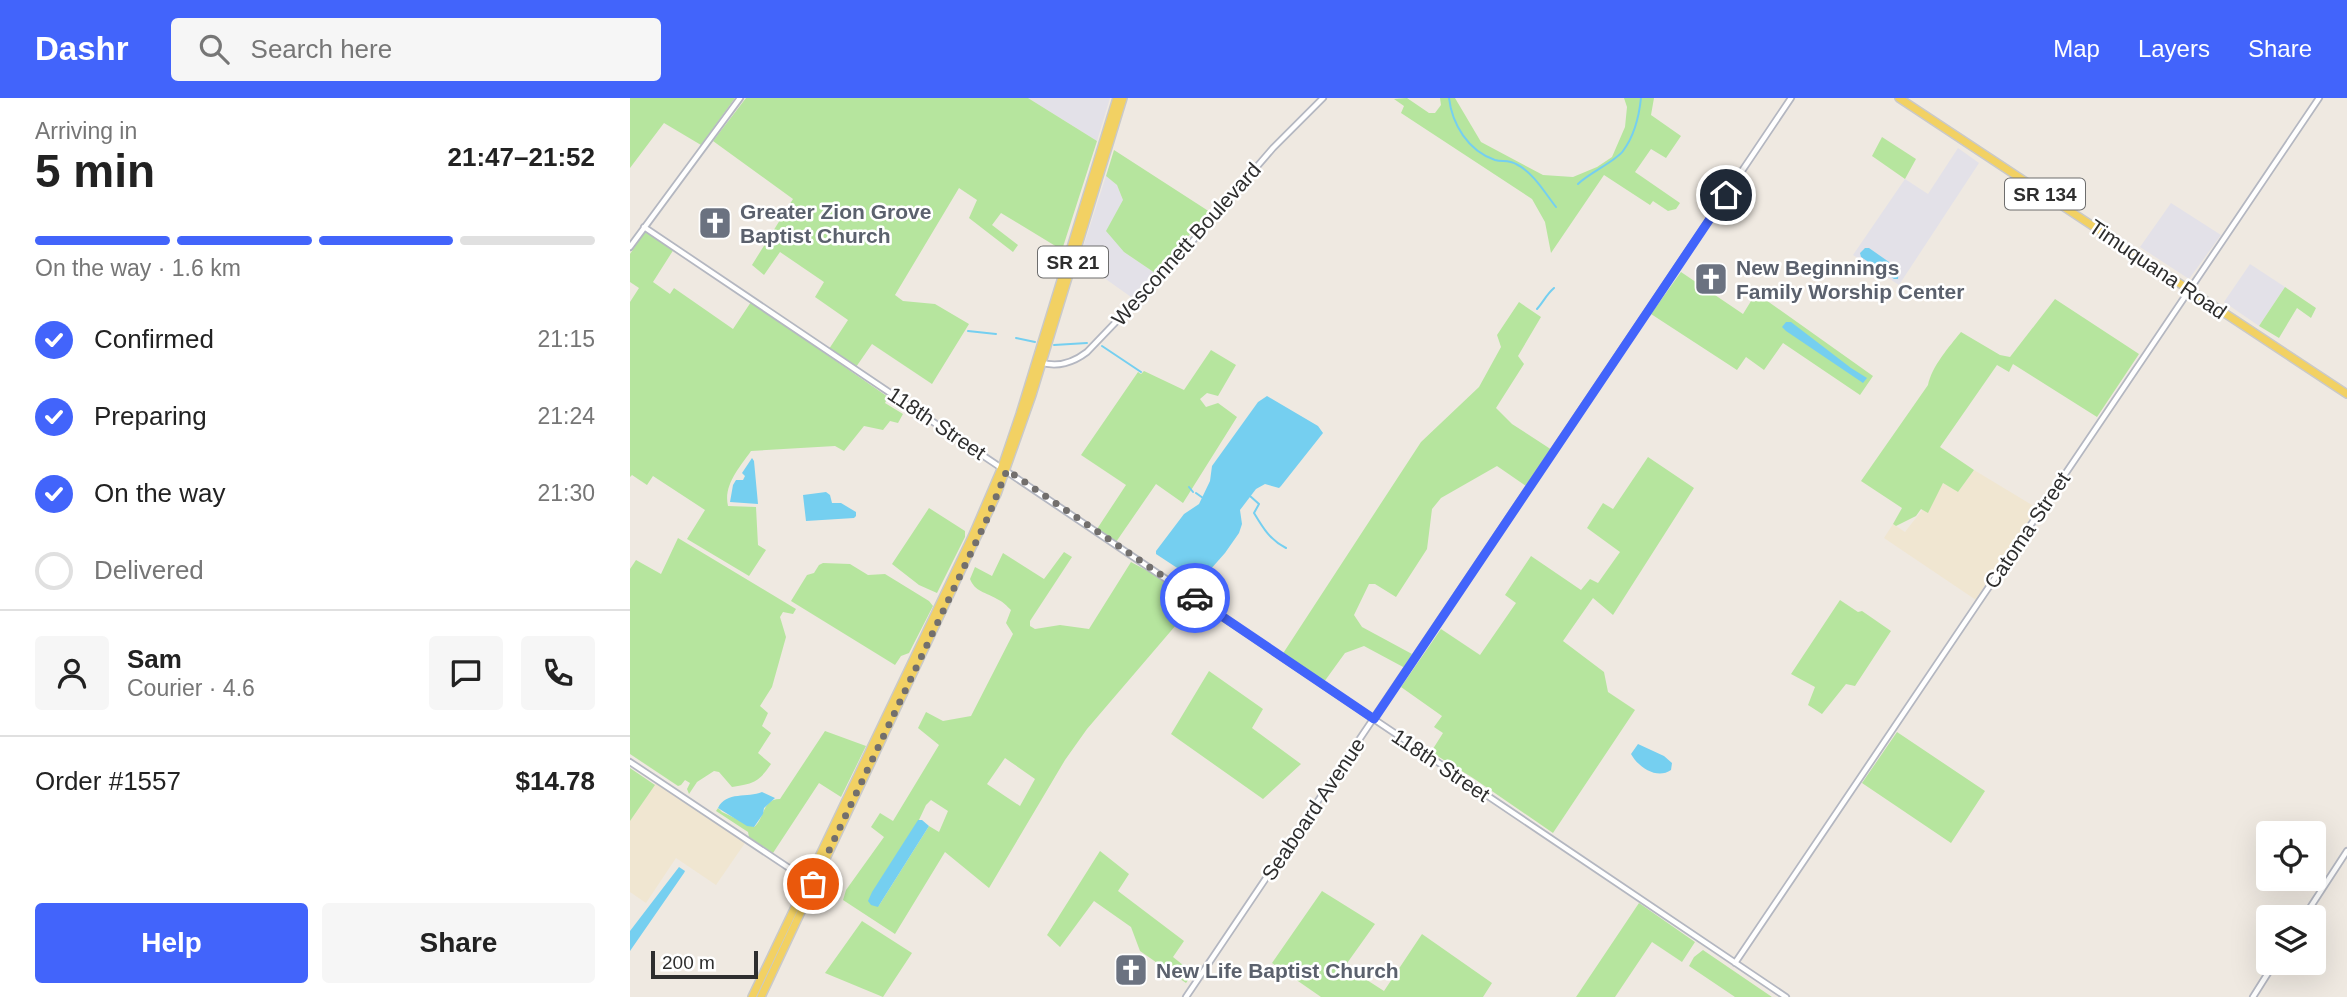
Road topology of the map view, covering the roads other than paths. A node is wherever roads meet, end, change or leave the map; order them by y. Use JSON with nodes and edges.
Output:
{"nodes":[{"id":1,"x":740,"y":98,"type":"edge"},
{"id":2,"x":1117,"y":98,"type":"edge"},
{"id":3,"x":1123,"y":98,"type":"edge"},
{"id":4,"x":1323,"y":98,"type":"edge"},
{"id":5,"x":1791,"y":98,"type":"edge"},
{"id":6,"x":1899,"y":98,"type":"edge"},
{"id":7,"x":2319,"y":98,"type":"edge"},
{"id":8,"x":1114,"y":118,"type":"junction"},
{"id":9,"x":1098,"y":161,"type":"junction"},
{"id":10,"x":1092,"y":199,"type":"junction"},
{"id":11,"x":644,"y":227,"type":"junction"},
{"id":12,"x":630,"y":247,"type":"edge"},
{"id":13,"x":2190,"y":290,"type":"junction"},
{"id":14,"x":1039,"y":362,"type":"junction"},
{"id":15,"x":2347,"y":394,"type":"edge"},
{"id":16,"x":1004,"y":469,"type":"junction"},
{"id":17,"x":942,"y":605,"type":"junction"},
{"id":18,"x":1374,"y":719,"type":"junction"},
{"id":19,"x":875,"y":744,"type":"junction"},
{"id":20,"x":630,"y":762,"type":"edge"},
{"id":21,"x":2347,"y":852,"type":"edge"},
{"id":22,"x":810,"y":882,"type":"junction"},
{"id":23,"x":2312,"y":905,"type":"edge"},
{"id":24,"x":789,"y":916,"type":"junction"},
{"id":25,"x":790,"y":935,"type":"junction"},
{"id":26,"x":1735,"y":963,"type":"junction"},
{"id":27,"x":2267,"y":975,"type":"edge"},
{"id":28,"x":752,"y":997,"type":"edge"},
{"id":29,"x":761,"y":997,"type":"edge"},
{"id":30,"x":1186,"y":997,"type":"edge"},
{"id":31,"x":1786,"y":997,"type":"edge"},
{"id":32,"x":2253,"y":997,"type":"edge"}],
"edges":[{"from":1,"to":11,"type":"street"},
{"from":2,"to":8,"type":"main road","number":"SR 21"},
{"from":3,"to":8,"type":"main road","number":"SR 21"},
{"from":4,"to":14,"type":"street","name":"Wesconnett Boulevard"},
{"from":5,"to":18,"type":"street","name":"Seaboard Avenue"},
{"from":6,"to":13,"type":"main road","name":"Timuquana Road","number":"SR 134"},
{"from":7,"to":13,"type":"street","name":"Catoma Street"},
{"from":8,"to":9,"type":"main road","number":"SR 21"},
{"from":8,"to":10,"type":"main road","number":"SR 21"},
{"from":9,"to":10,"type":"main road"},
{"from":9,"to":14,"type":"main road","number":"SR 21"},
{"from":10,"to":14,"type":"main road","number":"SR 21"},
{"from":11,"to":12,"type":"street"},
{"from":11,"to":16,"type":"street","name":"118th Street"},
{"from":13,"to":15,"type":"main road","name":"Timuquana Road","number":"SR 134"},
{"from":13,"to":26,"type":"street","name":"Catoma Street"},
{"from":14,"to":16,"type":"main road","number":"SR 21"},
{"from":16,"to":17,"type":"main road","number":"SR 21"},
{"from":16,"to":17,"type":"main road","number":"SR 21"},
{"from":16,"to":18,"type":"street","name":"118th Street"},
{"from":17,"to":19,"type":"main road","number":"SR 21"},
{"from":17,"to":19,"type":"main road","number":"SR 21"},
{"from":18,"to":26,"type":"street","name":"118th Street"},
{"from":18,"to":30,"type":"street","name":"Seaboard Avenue"},
{"from":19,"to":22,"type":"main road","number":"SR 21"},
{"from":20,"to":22,"type":"street"},
{"from":21,"to":23,"type":"street"},
{"from":22,"to":24,"type":"main road","number":"SR 21"},
{"from":22,"to":25,"type":"main road","number":"SR 21"},
{"from":24,"to":25,"type":"main road"},
{"from":24,"to":28,"type":"main road","number":"SR 21"},
{"from":25,"to":29,"type":"main road","number":"SR 21"},
{"from":26,"to":31,"type":"street","name":"118th Street"},
{"from":27,"to":32,"type":"street"}]}
